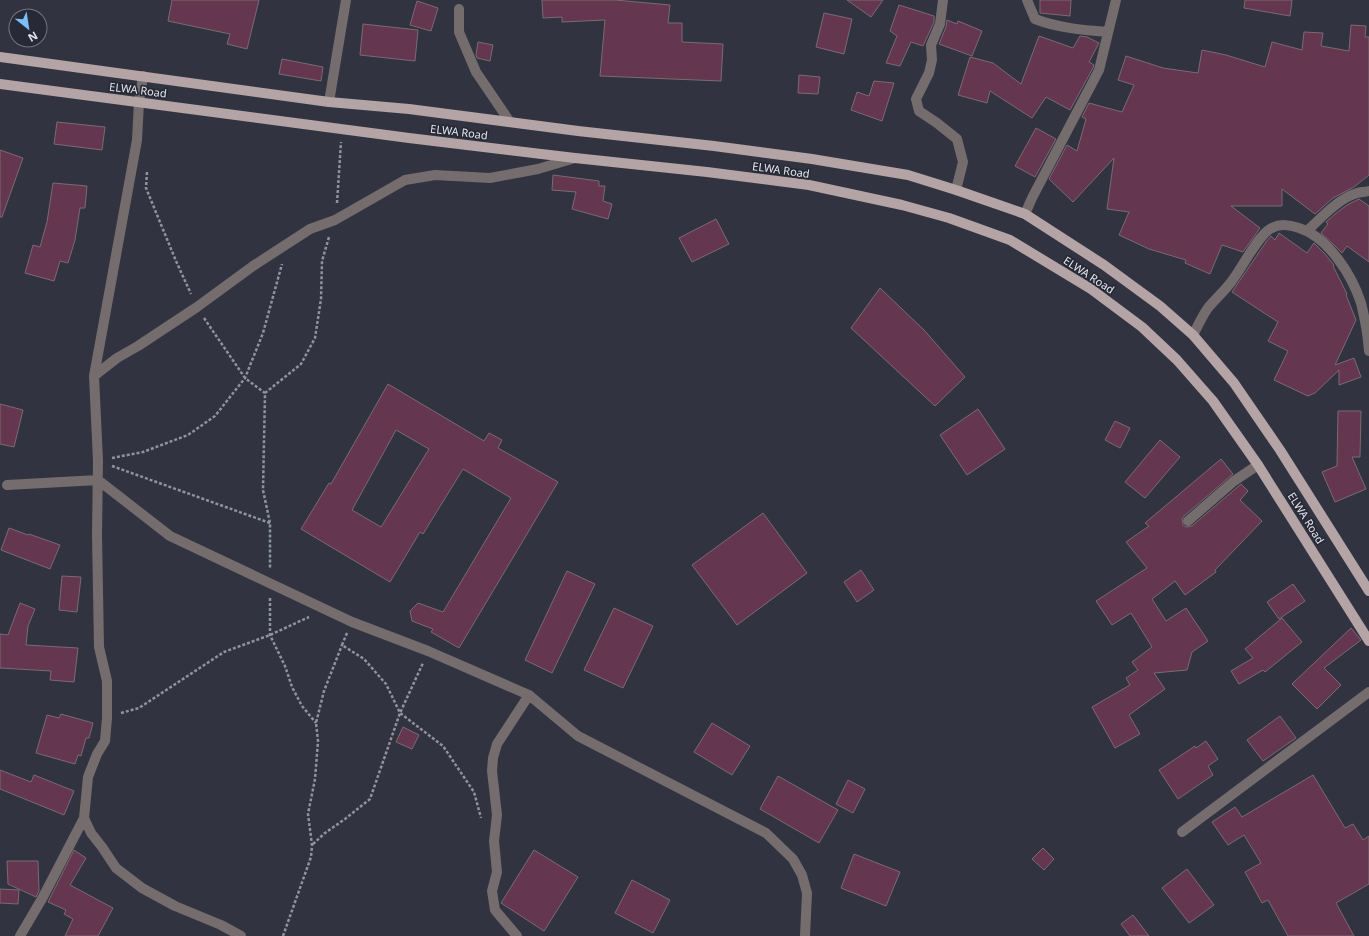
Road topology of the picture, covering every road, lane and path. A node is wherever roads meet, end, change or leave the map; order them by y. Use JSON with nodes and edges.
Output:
{"nodes":[{"id":1,"x":346,"y":0,"type":"edge"},
{"id":2,"x":942,"y":0,"type":"edge"},
{"id":3,"x":1027,"y":0,"type":"edge"},
{"id":4,"x":1116,"y":0,"type":"edge"},
{"id":5,"x":459,"y":9,"type":"dead end"},
{"id":6,"x":1108,"y":32,"type":"junction"},
{"id":7,"x":0,"y":57,"type":"edge"},
{"id":8,"x":143,"y":76,"type":"junction"},
{"id":9,"x":0,"y":84,"type":"edge"},
{"id":10,"x":139,"y":102,"type":"junction"},
{"id":11,"x":329,"y":102,"type":"junction"},
{"id":12,"x":510,"y":122,"type":"junction"},
{"id":13,"x":342,"y":130,"type":"junction"},
{"id":14,"x":575,"y":158,"type":"junction"},
{"id":15,"x":147,"y":168,"type":"dead end"},
{"id":16,"x":956,"y":190,"type":"junction"},
{"id":17,"x":1369,"y":191,"type":"edge"},
{"id":18,"x":1025,"y":214,"type":"junction"},
{"id":19,"x":335,"y":220,"type":"junction"},
{"id":20,"x":1307,"y":231,"type":"junction"},
{"id":21,"x":287,"y":259,"type":"dead end"},
{"id":22,"x":197,"y":307,"type":"junction"},
{"id":23,"x":1193,"y":335,"type":"junction"},
{"id":24,"x":1369,"y":351,"type":"edge"},
{"id":25,"x":94,"y":376,"type":"junction"},
{"id":26,"x":245,"y":378,"type":"junction"},
{"id":27,"x":265,"y":393,"type":"junction"},
{"id":28,"x":98,"y":461,"type":"junction"},
{"id":29,"x":1258,"y":464,"type":"junction"},
{"id":30,"x":98,"y":480,"type":"junction"},
{"id":31,"x":7,"y":485,"type":"dead end"},
{"id":32,"x":1188,"y":521,"type":"dead end"},
{"id":33,"x":270,"y":523,"type":"junction"},
{"id":34,"x":270,"y":583,"type":"junction"},
{"id":35,"x":1369,"y":591,"type":"edge"},
{"id":36,"x":326,"y":609,"type":"junction"},
{"id":37,"x":352,"y":622,"type":"junction"},
{"id":38,"x":270,"y":635,"type":"junction"},
{"id":39,"x":1369,"y":641,"type":"edge"},
{"id":40,"x":342,"y":645,"type":"junction"},
{"id":41,"x":428,"y":651,"type":"junction"},
{"id":42,"x":1369,"y":692,"type":"edge"},
{"id":43,"x":529,"y":695,"type":"junction"},
{"id":44,"x":400,"y":713,"type":"junction"},
{"id":45,"x":107,"y":718,"type":"junction"},
{"id":46,"x":316,"y":723,"type":"junction"},
{"id":47,"x":84,"y":818,"type":"junction"},
{"id":48,"x":1182,"y":832,"type":"dead end"},
{"id":49,"x":494,"y":841,"type":"junction"},
{"id":50,"x":312,"y":845,"type":"junction"},
{"id":51,"x":20,"y":936,"type":"edge"},
{"id":52,"x":241,"y":936,"type":"edge"},
{"id":53,"x":283,"y":936,"type":"edge"},
{"id":54,"x":517,"y":936,"type":"edge"},
{"id":55,"x":805,"y":936,"type":"edge"}],
"edges":[{"from":1,"to":11,"type":"street"},
{"from":2,"to":16,"type":"street"},
{"from":3,"to":6,"type":"street"},
{"from":4,"to":6,"type":"street"},
{"from":5,"to":12,"type":"street"},
{"from":6,"to":18,"type":"street"},
{"from":7,"to":8,"type":"main road","name":"ELWA Road"},
{"from":8,"to":10,"type":"street"},
{"from":8,"to":11,"type":"main road","name":"ELWA Road"},
{"from":9,"to":10,"type":"main road","name":"ELWA Road"},
{"from":10,"to":13,"type":"main road","name":"ELWA Road"},
{"from":10,"to":25,"type":"street"},
{"from":11,"to":12,"type":"main road","name":"ELWA Road"},
{"from":12,"to":16,"type":"main road","name":"ELWA Road"},
{"from":13,"to":14,"type":"main road","name":"ELWA Road"},
{"from":13,"to":19,"type":"path"},
{"from":14,"to":19,"type":"street"},
{"from":14,"to":29,"type":"main road","name":"ELWA Road"},
{"from":15,"to":22,"type":"path"},
{"from":16,"to":18,"type":"main road","name":"ELWA Road"},
{"from":17,"to":20,"type":"street"},
{"from":18,"to":23,"type":"main road","name":"ELWA Road"},
{"from":19,"to":22,"type":"street"},
{"from":19,"to":27,"type":"path"},
{"from":20,"to":23,"type":"street"},
{"from":20,"to":24,"type":"street"},
{"from":21,"to":26,"type":"path"},
{"from":22,"to":25,"type":"street"},
{"from":22,"to":26,"type":"path"},
{"from":23,"to":35,"type":"main road","name":"ELWA Road"},
{"from":25,"to":28,"type":"street"},
{"from":26,"to":27,"type":"path"},
{"from":26,"to":28,"type":"path"},
{"from":27,"to":33,"type":"path"},
{"from":28,"to":30,"type":"street"},
{"from":28,"to":33,"type":"path"},
{"from":29,"to":32,"type":"street"},
{"from":29,"to":39,"type":"main road","name":"ELWA Road"},
{"from":30,"to":31,"type":"street"},
{"from":30,"to":34,"type":"street"},
{"from":30,"to":45,"type":"street"},
{"from":33,"to":34,"type":"path"},
{"from":34,"to":36,"type":"street"},
{"from":34,"to":38,"type":"path"},
{"from":36,"to":37,"type":"street"},
{"from":36,"to":38,"type":"path"},
{"from":37,"to":40,"type":"path"},
{"from":37,"to":41,"type":"street"},
{"from":38,"to":45,"type":"path"},
{"from":38,"to":46,"type":"path"},
{"from":40,"to":44,"type":"path"},
{"from":40,"to":46,"type":"path"},
{"from":41,"to":43,"type":"street"},
{"from":41,"to":44,"type":"path"},
{"from":42,"to":48,"type":"street"},
{"from":43,"to":49,"type":"street"},
{"from":43,"to":55,"type":"street"},
{"from":44,"to":49,"type":"path"},
{"from":44,"to":50,"type":"path"},
{"from":45,"to":47,"type":"street"},
{"from":46,"to":50,"type":"path"},
{"from":47,"to":51,"type":"street"},
{"from":47,"to":52,"type":"street"},
{"from":49,"to":54,"type":"street"},
{"from":50,"to":53,"type":"path"}]}
